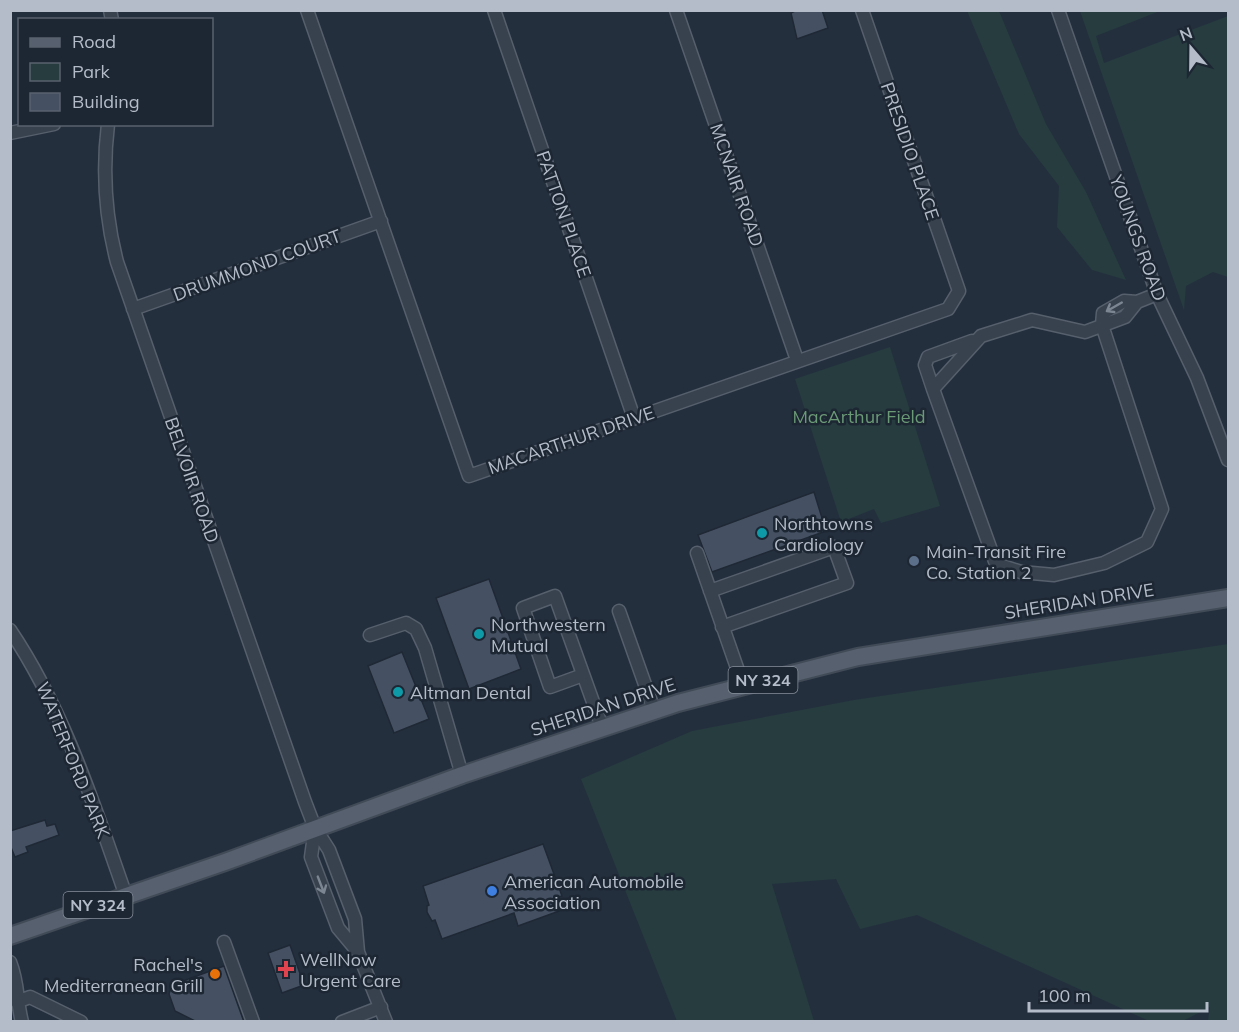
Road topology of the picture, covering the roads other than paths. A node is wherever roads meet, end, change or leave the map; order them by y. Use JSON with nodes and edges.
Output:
{"nodes":[{"id":1,"x":307,"y":10,"type":"edge"},
{"id":2,"x":494,"y":10,"type":"edge"},
{"id":3,"x":676,"y":10,"type":"edge"},
{"id":4,"x":862,"y":10,"type":"edge"},
{"id":5,"x":1058,"y":10,"type":"edge"},
{"id":6,"x":44,"y":126,"type":"edge"},
{"id":7,"x":107,"y":126,"type":"edge"},
{"id":8,"x":10,"y":133,"type":"edge"},
{"id":9,"x":381,"y":221,"type":"junction"},
{"id":10,"x":959,"y":291,"type":"joint"},
{"id":11,"x":1157,"y":294,"type":"junction"},
{"id":12,"x":133,"y":309,"type":"junction"},
{"id":13,"x":1102,"y":325,"type":"junction"},
{"id":14,"x":981,"y":336,"type":"junction"},
{"id":15,"x":797,"y":360,"type":"junction"},
{"id":16,"x":933,"y":389,"type":"junction"},
{"id":17,"x":634,"y":418,"type":"junction"},
{"id":18,"x":1228,"y":460,"type":"edge"},
{"id":19,"x":697,"y":553,"type":"dead end"},
{"id":20,"x":710,"y":591,"type":"junction"},
{"id":21,"x":1228,"y":598,"type":"edge"},
{"id":22,"x":619,"y":611,"type":"dead end"},
{"id":23,"x":722,"y":627,"type":"junction"},
{"id":24,"x":10,"y":630,"type":"edge"},
{"id":25,"x":370,"y":634,"type":"dead end"},
{"id":26,"x":584,"y":675,"type":"junction"},
{"id":27,"x":743,"y":685,"type":"junction"},
{"id":28,"x":654,"y":710,"type":"junction"},
{"id":29,"x":602,"y":727,"type":"junction"},
{"id":30,"x":462,"y":775,"type":"junction"},
{"id":31,"x":315,"y":828,"type":"junction"},
{"id":32,"x":126,"y":896,"type":"junction"},
{"id":33,"x":10,"y":936,"type":"edge"},
{"id":34,"x":224,"y":942,"type":"dead end"},
{"id":35,"x":358,"y":952,"type":"junction"},
{"id":36,"x":10,"y":962,"type":"edge"},
{"id":37,"x":14,"y":998,"type":"edge"},
{"id":38,"x":381,"y":1008,"type":"junction"},
{"id":39,"x":22,"y":1022,"type":"edge"},
{"id":40,"x":81,"y":1022,"type":"edge"},
{"id":41,"x":253,"y":1022,"type":"edge"},
{"id":42,"x":342,"y":1022,"type":"edge"},
{"id":43,"x":386,"y":1022,"type":"edge"}],
"edges":[{"from":1,"to":9,"type":"street","name":"MACARTHUR DRIVE"},
{"from":2,"to":17,"type":"street","name":"PATTON PLACE"},
{"from":3,"to":15,"type":"street","name":"MCNAIR ROAD"},
{"from":4,"to":10,"type":"street","name":"PRESIDIO PLACE"},
{"from":5,"to":11,"type":"street","name":"YOUNGS ROAD"},
{"from":6,"to":8,"type":"street"},
{"from":7,"to":12,"type":"street","name":"BELVOIR ROAD"},
{"from":9,"to":12,"type":"street","name":"DRUMMOND COURT"},
{"from":9,"to":17,"type":"street","name":"MACARTHUR DRIVE"},
{"from":10,"to":15,"type":"street","name":"MACARTHUR DRIVE"},
{"from":11,"to":13,"type":"street"},
{"from":11,"to":18,"type":"street","name":"YOUNGS ROAD"},
{"from":12,"to":31,"type":"street","name":"BELVOIR ROAD"},
{"from":13,"to":14,"type":"street"},
{"from":13,"to":16,"type":"street"},
{"from":14,"to":16,"type":"street"},
{"from":14,"to":16,"type":"street"},
{"from":15,"to":17,"type":"street","name":"MACARTHUR DRIVE"},
{"from":19,"to":20,"type":"street"},
{"from":20,"to":23,"type":"street"},
{"from":20,"to":23,"type":"street"},
{"from":21,"to":27,"type":"main road","name":"SHERIDAN DRIVE","number":"NY 324"},
{"from":22,"to":28,"type":"street"},
{"from":23,"to":27,"type":"street"},
{"from":24,"to":32,"type":"street","name":"WATERFORD PARK"},
{"from":25,"to":30,"type":"street"},
{"from":26,"to":26,"type":"street"},
{"from":26,"to":29,"type":"street"},
{"from":27,"to":28,"type":"main road","name":"SHERIDAN DRIVE","number":"NY 324"},
{"from":28,"to":29,"type":"main road","name":"SHERIDAN DRIVE","number":"NY 324"},
{"from":29,"to":30,"type":"main road","name":"SHERIDAN DRIVE","number":"NY 324"},
{"from":30,"to":31,"type":"main road","name":"SHERIDAN DRIVE","number":"NY 324"},
{"from":31,"to":32,"type":"main road","name":"SHERIDAN DRIVE","number":"NY 324"},
{"from":31,"to":35,"type":"street","name":"BELVOIR ROAD"},
{"from":31,"to":35,"type":"street","one_way":true},
{"from":32,"to":33,"type":"main road","name":"SHERIDAN DRIVE","number":"NY 324"},
{"from":34,"to":41,"type":"street"},
{"from":35,"to":38,"type":"street"},
{"from":36,"to":37,"type":"street"},
{"from":37,"to":39,"type":"street"},
{"from":37,"to":40,"type":"street"},
{"from":38,"to":42,"type":"street"},
{"from":38,"to":43,"type":"street"}]}
